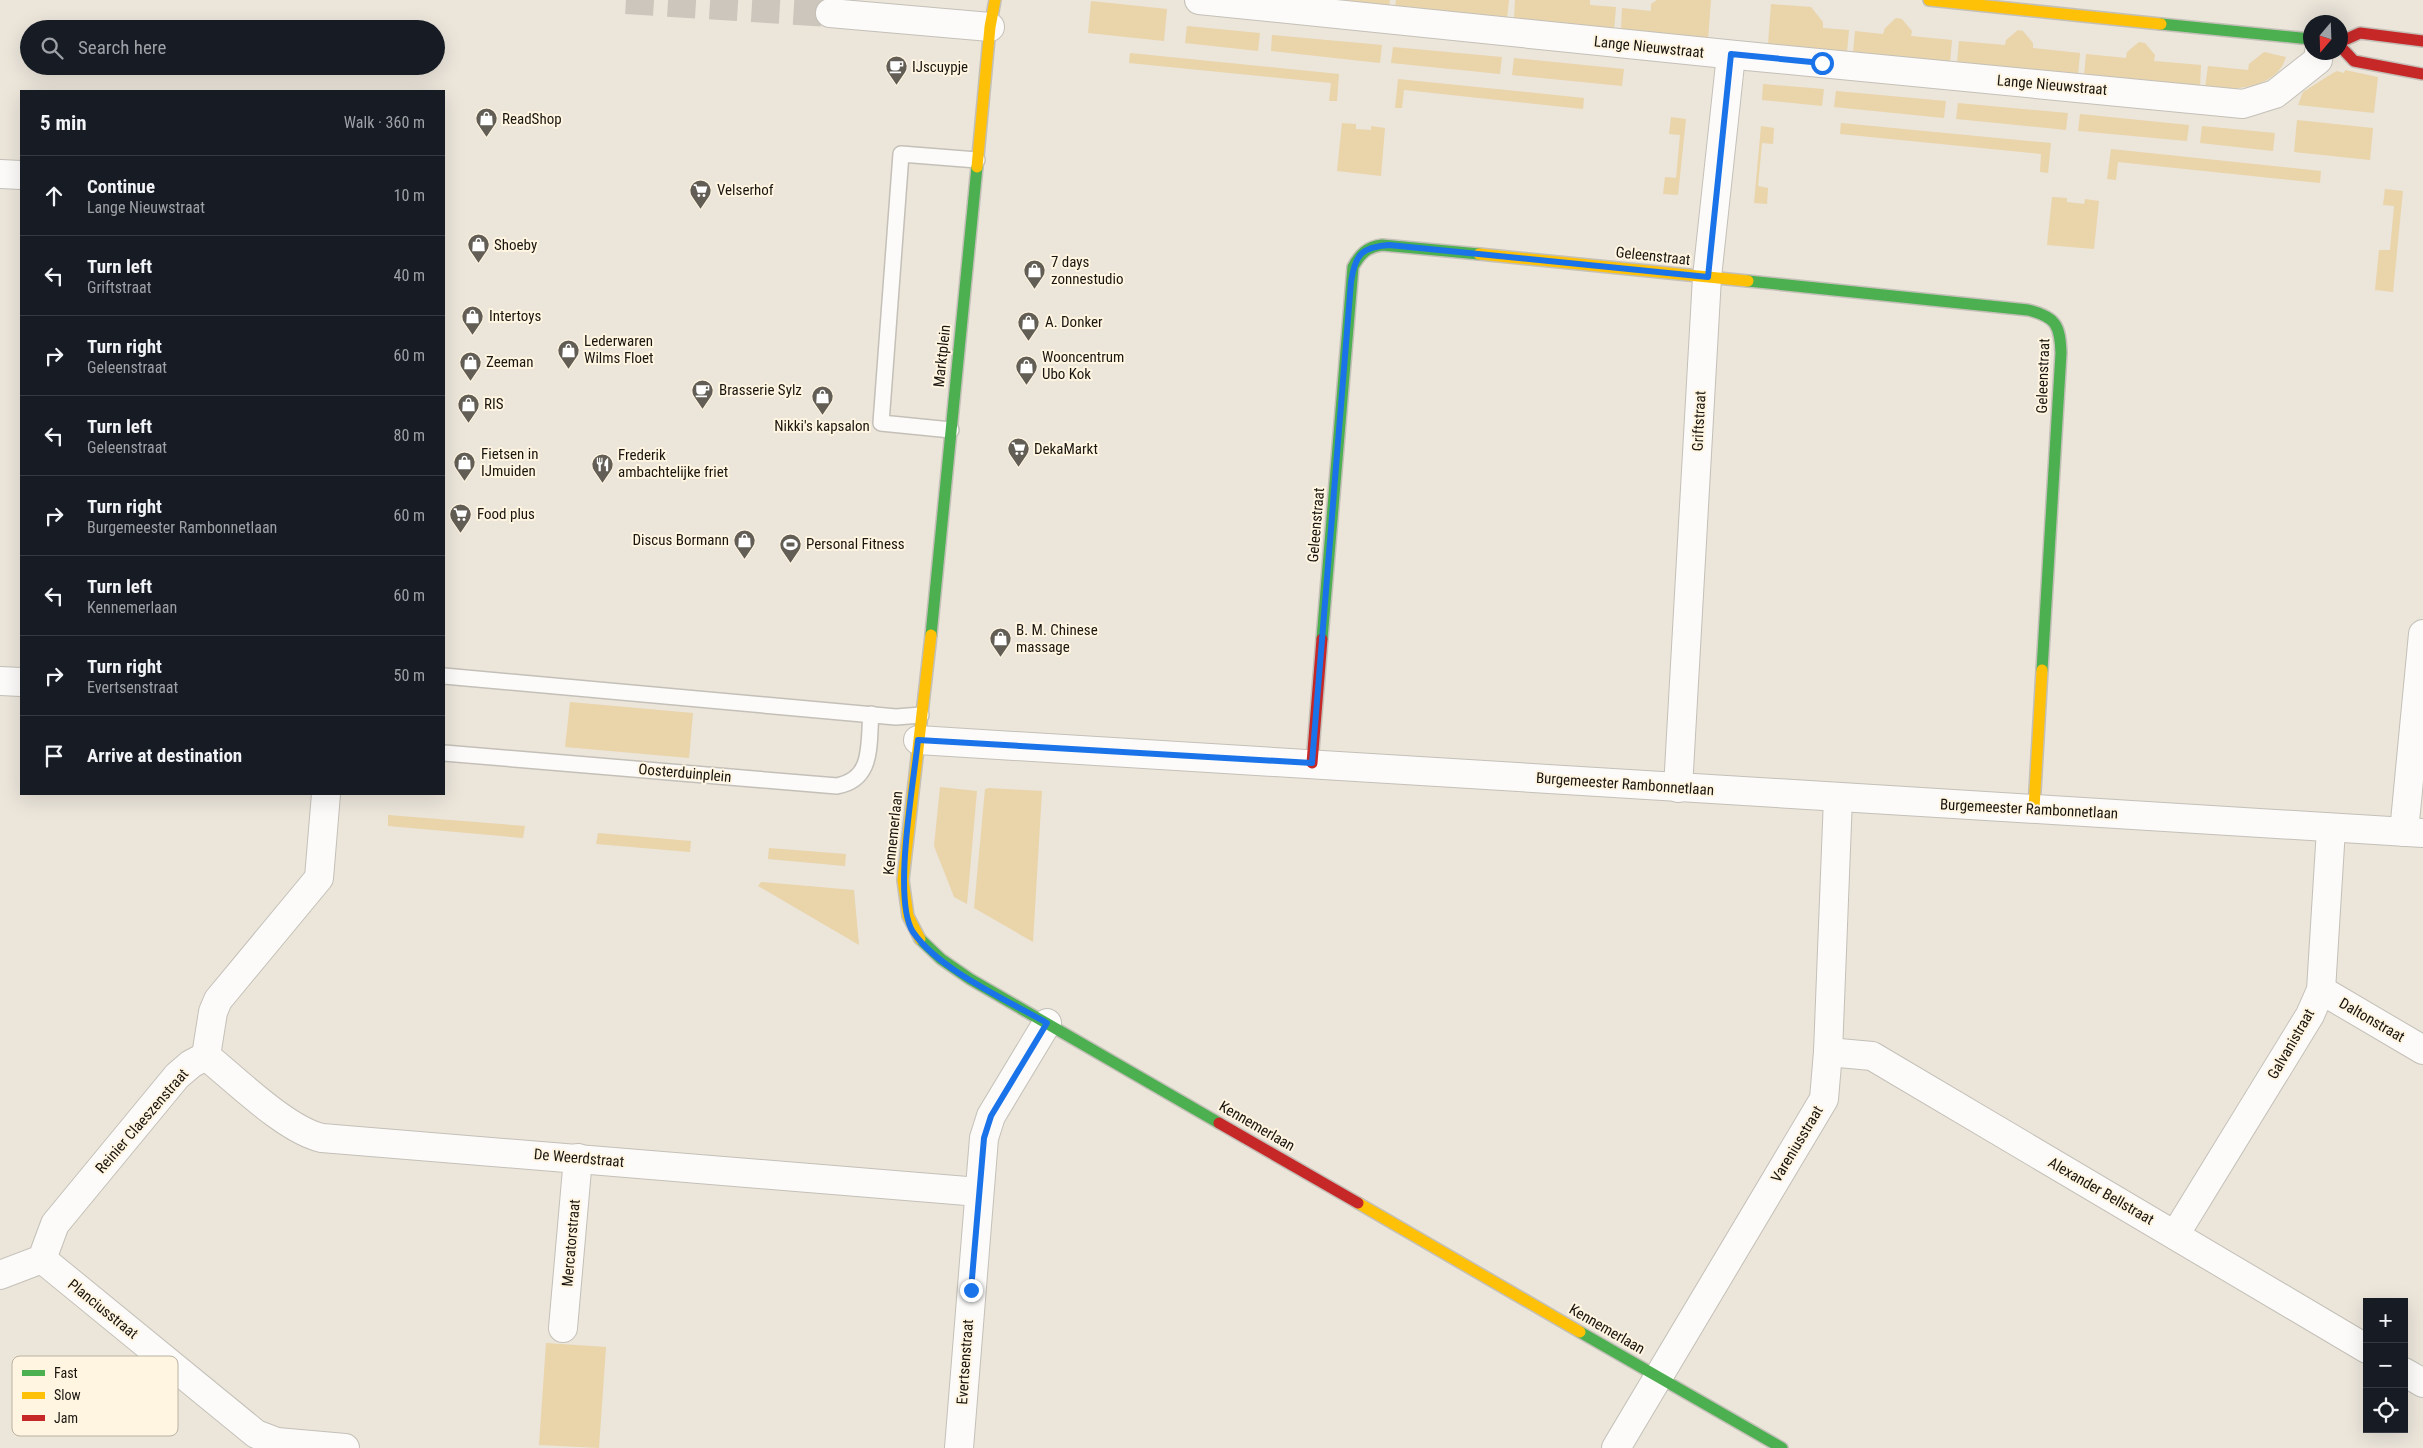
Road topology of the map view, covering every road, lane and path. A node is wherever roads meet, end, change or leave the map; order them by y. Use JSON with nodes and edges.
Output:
{"nodes":[{"id":1,"x":995,"y":0,"type":"edge"},
{"id":2,"x":1199,"y":0,"type":"edge"},
{"id":3,"x":1929,"y":0,"type":"edge"},
{"id":4,"x":830,"y":13,"type":"tunnel mouth"},
{"id":5,"x":990,"y":27,"type":"junction"},
{"id":6,"x":2303,"y":38,"type":"edge"},
{"id":7,"x":2348,"y":38,"type":"edge"},
{"id":8,"x":2423,"y":40,"type":"edge"},
{"id":9,"x":1731,"y":54,"type":"junction"},
{"id":10,"x":2348,"y":55,"type":"edge"},
{"id":11,"x":2318,"y":60,"type":"edge"},
{"id":12,"x":2423,"y":74,"type":"edge"},
{"id":13,"x":977,"y":160,"type":"junction"},
{"id":14,"x":0,"y":174,"type":"edge"},
{"id":15,"x":20,"y":175,"type":"edge"},
{"id":16,"x":1708,"y":277,"type":"junction"},
{"id":17,"x":951,"y":430,"type":"junction"},
{"id":18,"x":2423,"y":634,"type":"edge"},
{"id":19,"x":445,"y":676,"type":"edge"},
{"id":20,"x":0,"y":681,"type":"edge"},
{"id":21,"x":20,"y":682,"type":"edge"},
{"id":22,"x":871,"y":714,"type":"junction"},
{"id":23,"x":919,"y":727,"type":"junction"},
{"id":24,"x":445,"y":753,"type":"edge"},
{"id":25,"x":1312,"y":763,"type":"junction"},
{"id":26,"x":1678,"y":788,"type":"junction"},
{"id":27,"x":326,"y":795,"type":"edge"},
{"id":28,"x":1838,"y":798,"type":"junction"},
{"id":29,"x":2034,"y":808,"type":"junction"},
{"id":30,"x":2331,"y":828,"type":"junction"},
{"id":31,"x":2413,"y":832,"type":"edge"},
{"id":32,"x":2321,"y":990,"type":"junction"},
{"id":33,"x":1047,"y":1023,"type":"junction"},
{"id":34,"x":2423,"y":1050,"type":"edge"},
{"id":35,"x":1828,"y":1052,"type":"junction"},
{"id":36,"x":206,"y":1056,"type":"junction"},
{"id":37,"x":578,"y":1158,"type":"junction"},
{"id":38,"x":979,"y":1192,"type":"junction"},
{"id":39,"x":2175,"y":1235,"type":"junction"},
{"id":40,"x":42,"y":1259,"type":"junction"},
{"id":41,"x":0,"y":1275,"type":"edge"},
{"id":42,"x":563,"y":1328,"type":"dead end"},
{"id":43,"x":2363,"y":1348,"type":"edge"},
{"id":44,"x":161,"y":1356,"type":"edge"},
{"id":45,"x":178,"y":1370,"type":"edge"},
{"id":46,"x":2408,"y":1374,"type":"edge"},
{"id":47,"x":1660,"y":1377,"type":"junction"},
{"id":48,"x":2423,"y":1383,"type":"edge"},
{"id":49,"x":345,"y":1448,"type":"edge"},
{"id":50,"x":958,"y":1448,"type":"edge"},
{"id":51,"x":1616,"y":1448,"type":"edge"},
{"id":52,"x":1782,"y":1448,"type":"edge"}],
"edges":[{"from":1,"to":5,"type":"street","name":"Marktplein"},
{"from":2,"to":9,"type":"street","name":"Lange Nieuwstraat"},
{"from":3,"to":6,"type":"street"},
{"from":4,"to":5,"type":"street"},
{"from":5,"to":13,"type":"street","name":"Marktplein"},
{"from":7,"to":8,"type":"street"},
{"from":9,"to":11,"type":"street","name":"Lange Nieuwstraat"},
{"from":9,"to":16,"type":"street","name":"Griftstraat"},
{"from":10,"to":12,"type":"street"},
{"from":13,"to":17,"type":"street","name":"Marktplein"},
{"from":13,"to":17,"type":"lane"},
{"from":14,"to":15,"type":"street"},
{"from":16,"to":25,"type":"street","name":"Geleenstraat"},
{"from":16,"to":26,"type":"street","name":"Griftstraat"},
{"from":16,"to":29,"type":"street","name":"Geleenstraat"},
{"from":17,"to":23,"type":"street","name":"Marktplein"},
{"from":18,"to":31,"type":"street"},
{"from":19,"to":22,"type":"lane"},
{"from":20,"to":21,"type":"street"},
{"from":22,"to":23,"type":"lane"},
{"from":22,"to":24,"type":"lane","name":"Oosterduinplein"},
{"from":23,"to":25,"type":"street","name":"Burgemeester Rambonnetlaan"},
{"from":23,"to":33,"type":"street","name":"Kennemerlaan"},
{"from":25,"to":26,"type":"street","name":"Burgemeester Rambonnetlaan"},
{"from":26,"to":28,"type":"street","name":"Burgemeester Rambonnetlaan"},
{"from":27,"to":36,"type":"street"},
{"from":28,"to":29,"type":"street","name":"Burgemeester Rambonnetlaan"},
{"from":28,"to":35,"type":"street","name":"Vareniusstraat"},
{"from":29,"to":30,"type":"street","name":"Burgemeester Rambonnetlaan"},
{"from":30,"to":31,"type":"street","name":"Burgemeester Rambonnetlaan"},
{"from":30,"to":32,"type":"street","name":"Galvanistraat"},
{"from":32,"to":34,"type":"street","name":"Daltonstraat"},
{"from":32,"to":39,"type":"street","name":"Galvanistraat"},
{"from":33,"to":38,"type":"street","name":"Evertsenstraat"},
{"from":33,"to":47,"type":"street","name":"Kennemerlaan"},
{"from":35,"to":39,"type":"street","name":"Alexander Bellstraat"},
{"from":35,"to":47,"type":"street","name":"Vareniusstraat"},
{"from":36,"to":37,"type":"street","name":"De Weerdstraat"},
{"from":36,"to":40,"type":"street","name":"Reinier Claeszenstraat"},
{"from":37,"to":38,"type":"street","name":"De Weerdstraat"},
{"from":37,"to":42,"type":"street","name":"Mercatorstraat"},
{"from":38,"to":50,"type":"street","name":"Evertsenstraat"},
{"from":39,"to":43,"type":"street","name":"Alexander Bellstraat"},
{"from":40,"to":41,"type":"street"},
{"from":40,"to":44,"type":"street","name":"Planciusstraat"},
{"from":45,"to":49,"type":"street","name":"Planciusstraat"},
{"from":46,"to":48,"type":"street"},
{"from":47,"to":51,"type":"street","name":"Vareniusstraat"},
{"from":47,"to":52,"type":"street","name":"Kennemerlaan"}]}
